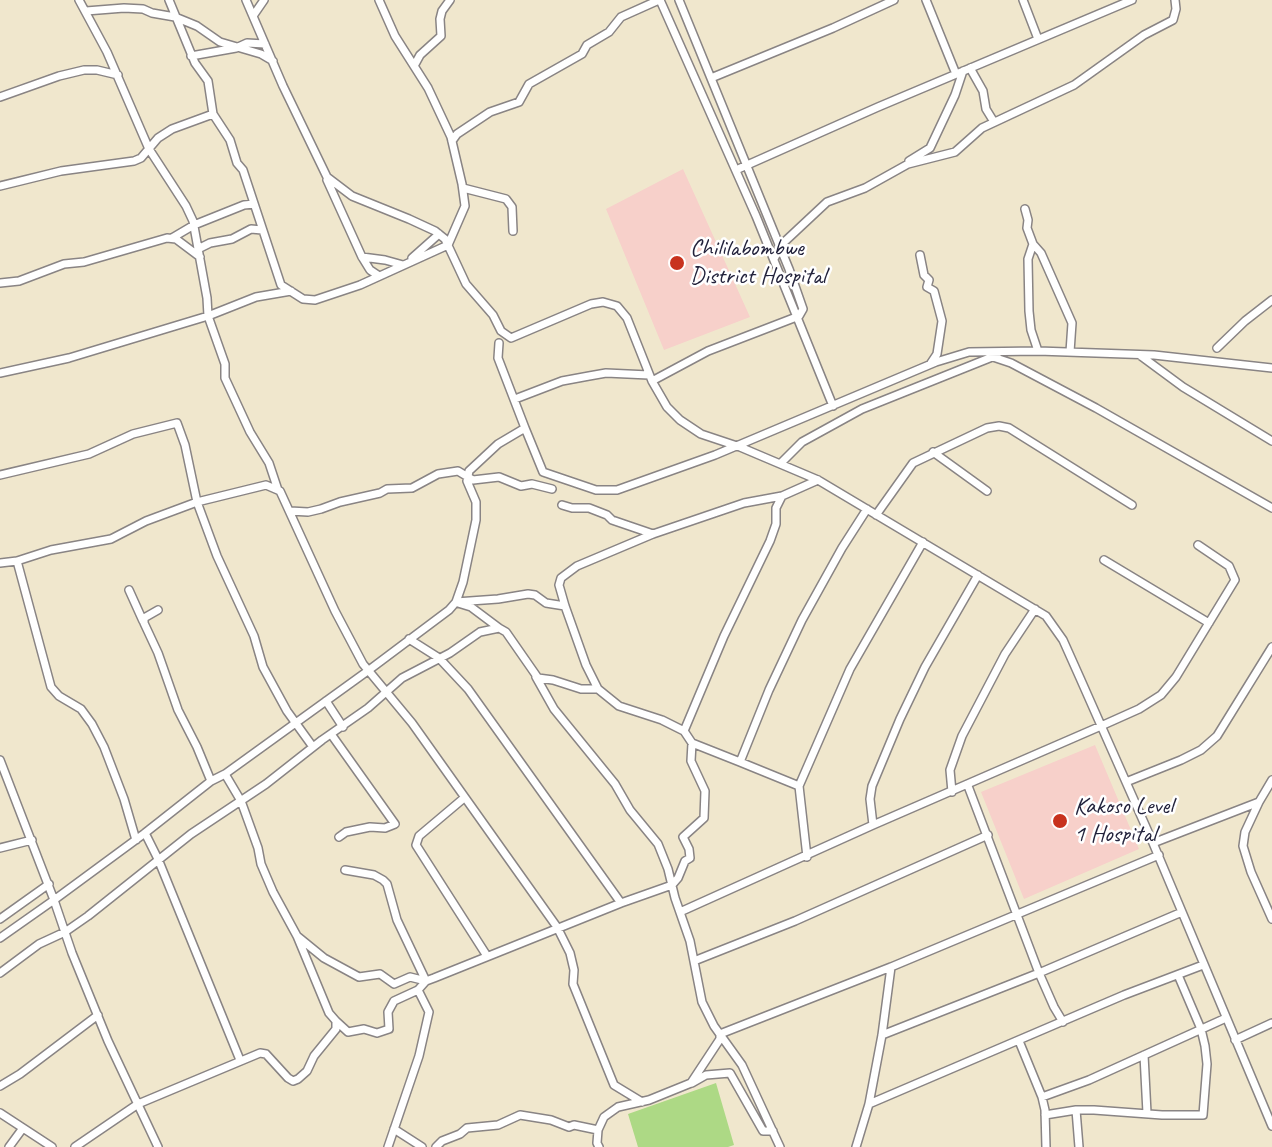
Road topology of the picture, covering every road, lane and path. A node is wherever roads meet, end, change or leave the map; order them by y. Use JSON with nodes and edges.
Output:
{"nodes":[{"id":1,"x":79,"y":0,"type":"edge"},
{"id":2,"x":169,"y":0,"type":"edge"},
{"id":3,"x":246,"y":0,"type":"edge"},
{"id":4,"x":264,"y":0,"type":"edge"},
{"id":5,"x":379,"y":0,"type":"edge"},
{"id":6,"x":450,"y":0,"type":"edge"},
{"id":7,"x":659,"y":0,"type":"edge"},
{"id":8,"x":679,"y":0,"type":"edge"},
{"id":9,"x":894,"y":0,"type":"edge"},
{"id":10,"x":926,"y":0,"type":"edge"},
{"id":11,"x":1023,"y":0,"type":"edge"},
{"id":12,"x":1175,"y":0,"type":"edge"},
{"id":13,"x":1128,"y":1,"type":"edge"},
{"id":14,"x":86,"y":11,"type":"junction"},
{"id":15,"x":253,"y":16,"type":"junction"},
{"id":16,"x":175,"y":17,"type":"junction"},
{"id":17,"x":1038,"y":39,"type":"junction"},
{"id":18,"x":265,"y":44,"type":"junction"},
{"id":19,"x":237,"y":47,"type":"junction"},
{"id":20,"x":191,"y":56,"type":"junction"},
{"id":21,"x":273,"y":61,"type":"junction"},
{"id":22,"x":414,"y":66,"type":"junction"},
{"id":23,"x":963,"y":71,"type":"junction"},
{"id":24,"x":118,"y":75,"type":"junction"},
{"id":25,"x":711,"y":78,"type":"junction"},
{"id":26,"x":0,"y":97,"type":"edge"},
{"id":27,"x":213,"y":114,"type":"junction"},
{"id":28,"x":994,"y":122,"type":"junction"},
{"id":29,"x":452,"y":141,"type":"junction"},
{"id":30,"x":148,"y":149,"type":"junction"},
{"id":31,"x":747,"y":166,"type":"junction"},
{"id":32,"x":898,"y":168,"type":"junction"},
{"id":33,"x":322,"y":170,"type":"junction"},
{"id":34,"x":736,"y":170,"type":"junction"},
{"id":35,"x":0,"y":186,"type":"edge"},
{"id":36,"x":463,"y":188,"type":"junction"},
{"id":37,"x":254,"y":204,"type":"junction"},
{"id":38,"x":1025,"y":209,"type":"dead end"},
{"id":39,"x":194,"y":225,"type":"junction"},
{"id":40,"x":262,"y":230,"type":"junction"},
{"id":41,"x":513,"y":231,"type":"dead end"},
{"id":42,"x":440,"y":234,"type":"junction"},
{"id":43,"x":172,"y":238,"type":"junction"},
{"id":44,"x":448,"y":244,"type":"junction"},
{"id":45,"x":1033,"y":244,"type":"junction"},
{"id":46,"x":780,"y":246,"type":"junction"},
{"id":47,"x":198,"y":249,"type":"junction"},
{"id":48,"x":920,"y":255,"type":"dead end"},
{"id":49,"x":200,"y":257,"type":"junction"},
{"id":50,"x":362,"y":257,"type":"junction"},
{"id":51,"x":774,"y":259,"type":"junction"},
{"id":52,"x":405,"y":264,"type":"junction"},
{"id":53,"x":379,"y":276,"type":"junction"},
{"id":54,"x":0,"y":283,"type":"edge"},
{"id":55,"x":291,"y":291,"type":"junction"},
{"id":56,"x":1272,"y":300,"type":"edge"},
{"id":57,"x":208,"y":316,"type":"junction"},
{"id":58,"x":797,"y":316,"type":"junction"},
{"id":59,"x":499,"y":343,"type":"dead end"},
{"id":60,"x":1216,"y":348,"type":"dead end"},
{"id":61,"x":1038,"y":351,"type":"junction"},
{"id":62,"x":1008,"y":352,"type":"junction"},
{"id":63,"x":1070,"y":352,"type":"junction"},
{"id":64,"x":1139,"y":355,"type":"junction"},
{"id":65,"x":993,"y":357,"type":"junction"},
{"id":66,"x":929,"y":365,"type":"junction"},
{"id":67,"x":1272,"y":368,"type":"edge"},
{"id":68,"x":0,"y":373,"type":"edge"},
{"id":69,"x":651,"y":378,"type":"junction"},
{"id":70,"x":515,"y":399,"type":"junction"},
{"id":71,"x":833,"y":405,"type":"junction"},
{"id":72,"x":525,"y":428,"type":"junction"},
{"id":73,"x":1272,"y":441,"type":"edge"},
{"id":74,"x":737,"y":446,"type":"junction"},
{"id":75,"x":933,"y":452,"type":"junction"},
{"id":76,"x":781,"y":463,"type":"junction"},
{"id":77,"x":0,"y":475,"type":"edge"},
{"id":78,"x":467,"y":476,"type":"junction"},
{"id":79,"x":819,"y":480,"type":"junction"},
{"id":80,"x":552,"y":489,"type":"dead end"},
{"id":81,"x":278,"y":490,"type":"junction"},
{"id":82,"x":987,"y":491,"type":"dead end"},
{"id":83,"x":782,"y":496,"type":"junction"},
{"id":84,"x":197,"y":502,"type":"junction"},
{"id":85,"x":562,"y":505,"type":"dead end"},
{"id":86,"x":1132,"y":505,"type":"dead end"},
{"id":87,"x":1272,"y":508,"type":"edge"},
{"id":88,"x":867,"y":509,"type":"junction"},
{"id":89,"x":290,"y":511,"type":"junction"},
{"id":90,"x":876,"y":515,"type":"junction"},
{"id":91,"x":653,"y":534,"type":"junction"},
{"id":92,"x":923,"y":542,"type":"junction"},
{"id":93,"x":1198,"y":545,"type":"dead end"},
{"id":94,"x":1104,"y":560,"type":"dead end"},
{"id":95,"x":17,"y":561,"type":"junction"},
{"id":96,"x":0,"y":563,"type":"edge"},
{"id":97,"x":978,"y":575,"type":"junction"},
{"id":98,"x":129,"y":590,"type":"dead end"},
{"id":99,"x":456,"y":602,"type":"junction"},
{"id":100,"x":565,"y":606,"type":"junction"},
{"id":101,"x":1035,"y":609,"type":"junction"},
{"id":102,"x":158,"y":610,"type":"dead end"},
{"id":103,"x":143,"y":621,"type":"junction"},
{"id":104,"x":1209,"y":623,"type":"junction"},
{"id":105,"x":499,"y":628,"type":"junction"},
{"id":106,"x":409,"y":639,"type":"junction"},
{"id":107,"x":1272,"y":647,"type":"edge"},
{"id":108,"x":439,"y":658,"type":"junction"},
{"id":109,"x":369,"y":670,"type":"junction"},
{"id":110,"x":535,"y":676,"type":"junction"},
{"id":111,"x":598,"y":689,"type":"junction"},
{"id":112,"x":387,"y":693,"type":"junction"},
{"id":113,"x":326,"y":700,"type":"junction"},
{"id":114,"x":294,"y":723,"type":"junction"},
{"id":115,"x":1101,"y":726,"type":"junction"},
{"id":116,"x":343,"y":727,"type":"junction"},
{"id":117,"x":684,"y":731,"type":"junction"},
{"id":118,"x":331,"y":734,"type":"junction"},
{"id":119,"x":692,"y":743,"type":"junction"},
{"id":120,"x":313,"y":747,"type":"junction"},
{"id":121,"x":0,"y":760,"type":"edge"},
{"id":122,"x":740,"y":762,"type":"junction"},
{"id":123,"x":225,"y":774,"type":"junction"},
{"id":124,"x":1272,"y":780,"type":"edge"},
{"id":125,"x":211,"y":781,"type":"junction"},
{"id":126,"x":1126,"y":782,"type":"junction"},
{"id":127,"x":800,"y":786,"type":"junction"},
{"id":128,"x":968,"y":786,"type":"junction"},
{"id":129,"x":952,"y":792,"type":"junction"},
{"id":130,"x":464,"y":798,"type":"junction"},
{"id":131,"x":241,"y":801,"type":"junction"},
{"id":132,"x":1258,"y":801,"type":"junction"},
{"id":133,"x":873,"y":825,"type":"junction"},
{"id":134,"x":145,"y":833,"type":"junction"},
{"id":135,"x":988,"y":835,"type":"junction"},
{"id":136,"x":339,"y":837,"type":"dead end"},
{"id":137,"x":32,"y":840,"type":"junction"},
{"id":138,"x":136,"y":840,"type":"junction"},
{"id":139,"x":1154,"y":843,"type":"junction"},
{"id":140,"x":0,"y":848,"type":"edge"},
{"id":141,"x":1159,"y":855,"type":"junction"},
{"id":142,"x":807,"y":857,"type":"junction"},
{"id":143,"x":158,"y":859,"type":"junction"},
{"id":144,"x":345,"y":870,"type":"dead end"},
{"id":145,"x":49,"y":884,"type":"junction"},
{"id":146,"x":672,"y":885,"type":"junction"},
{"id":147,"x":54,"y":900,"type":"junction"},
{"id":148,"x":621,"y":903,"type":"junction"},
{"id":149,"x":680,"y":912,"type":"junction"},
{"id":150,"x":1182,"y":912,"type":"junction"},
{"id":151,"x":1017,"y":914,"type":"junction"},
{"id":152,"x":0,"y":919,"type":"edge"},
{"id":153,"x":1272,"y":919,"type":"edge"},
{"id":154,"x":557,"y":927,"type":"junction"},
{"id":155,"x":64,"y":932,"type":"junction"},
{"id":156,"x":297,"y":936,"type":"junction"},
{"id":157,"x":0,"y":938,"type":"edge"},
{"id":158,"x":487,"y":956,"type":"junction"},
{"id":159,"x":694,"y":962,"type":"junction"},
{"id":160,"x":1203,"y":965,"type":"junction"},
{"id":161,"x":891,"y":967,"type":"junction"},
{"id":162,"x":0,"y":973,"type":"edge"},
{"id":163,"x":1039,"y":973,"type":"junction"},
{"id":164,"x":1178,"y":975,"type":"junction"},
{"id":165,"x":426,"y":981,"type":"junction"},
{"id":166,"x":418,"y":990,"type":"junction"},
{"id":167,"x":98,"y":1015,"type":"junction"},
{"id":168,"x":1226,"y":1018,"type":"junction"},
{"id":169,"x":336,"y":1021,"type":"junction"},
{"id":170,"x":1063,"y":1022,"type":"junction"},
{"id":171,"x":1272,"y":1023,"type":"edge"},
{"id":172,"x":1201,"y":1029,"type":"junction"},
{"id":173,"x":720,"y":1034,"type":"junction"},
{"id":174,"x":882,"y":1035,"type":"junction"},
{"id":175,"x":1235,"y":1040,"type":"junction"},
{"id":176,"x":1018,"y":1041,"type":"junction"},
{"id":177,"x":1144,"y":1055,"type":"junction"},
{"id":178,"x":240,"y":1060,"type":"junction"},
{"id":179,"x":691,"y":1083,"type":"junction"},
{"id":180,"x":0,"y":1086,"type":"edge"},
{"id":181,"x":1042,"y":1097,"type":"junction"},
{"id":182,"x":642,"y":1102,"type":"junction"},
{"id":183,"x":138,"y":1104,"type":"junction"},
{"id":184,"x":868,"y":1104,"type":"junction"},
{"id":185,"x":1076,"y":1110,"type":"junction"},
{"id":186,"x":0,"y":1113,"type":"edge"},
{"id":187,"x":1147,"y":1113,"type":"junction"},
{"id":188,"x":1045,"y":1115,"type":"junction"},
{"id":189,"x":1272,"y":1126,"type":"edge"},
{"id":190,"x":23,"y":1128,"type":"junction"},
{"id":191,"x":394,"y":1129,"type":"junction"},
{"id":192,"x":598,"y":1130,"type":"junction"},
{"id":193,"x":773,"y":1131,"type":"junction"},
{"id":194,"x":9,"y":1147,"type":"edge"},
{"id":195,"x":52,"y":1147,"type":"edge"},
{"id":196,"x":75,"y":1147,"type":"edge"},
{"id":197,"x":158,"y":1147,"type":"edge"},
{"id":198,"x":388,"y":1147,"type":"edge"},
{"id":199,"x":422,"y":1147,"type":"edge"},
{"id":200,"x":436,"y":1147,"type":"edge"},
{"id":201,"x":599,"y":1147,"type":"edge"},
{"id":202,"x":780,"y":1147,"type":"edge"},
{"id":203,"x":856,"y":1147,"type":"edge"},
{"id":204,"x":1046,"y":1147,"type":"edge"},
{"id":205,"x":1079,"y":1147,"type":"edge"}],
"edges":[{"from":1,"to":14,"type":"street"},
{"from":2,"to":16,"type":"street"},
{"from":3,"to":15,"type":"street"},
{"from":4,"to":15,"type":"street"},
{"from":5,"to":22,"type":"street"},
{"from":6,"to":22,"type":"street"},
{"from":7,"to":29,"type":"street"},
{"from":7,"to":34,"type":"street"},
{"from":8,"to":25,"type":"street"},
{"from":9,"to":25,"type":"street"},
{"from":10,"to":23,"type":"street"},
{"from":11,"to":17,"type":"street"},
{"from":12,"to":28,"type":"street"},
{"from":13,"to":17,"type":"street"},
{"from":14,"to":16,"type":"street"},
{"from":14,"to":24,"type":"street"},
{"from":15,"to":18,"type":"street"},
{"from":16,"to":19,"type":"street"},
{"from":16,"to":20,"type":"street"},
{"from":17,"to":23,"type":"street"},
{"from":18,"to":19,"type":"street"},
{"from":18,"to":21,"type":"street"},
{"from":19,"to":20,"type":"street"},
{"from":19,"to":21,"type":"street"},
{"from":20,"to":27,"type":"street"},
{"from":21,"to":33,"type":"street"},
{"from":22,"to":29,"type":"street"},
{"from":23,"to":28,"type":"street"},
{"from":23,"to":31,"type":"street"},
{"from":23,"to":32,"type":"street"},
{"from":24,"to":26,"type":"street"},
{"from":24,"to":30,"type":"street"},
{"from":25,"to":31,"type":"street"},
{"from":27,"to":30,"type":"street"},
{"from":27,"to":37,"type":"street"},
{"from":28,"to":32,"type":"street"},
{"from":29,"to":36,"type":"street"},
{"from":30,"to":35,"type":"street"},
{"from":30,"to":39,"type":"street"},
{"from":31,"to":34,"type":"street"},
{"from":31,"to":46,"type":"street"},
{"from":32,"to":46,"type":"street"},
{"from":33,"to":42,"type":"street"},
{"from":33,"to":50,"type":"street"},
{"from":34,"to":51,"type":"street"},
{"from":36,"to":41,"type":"street"},
{"from":36,"to":44,"type":"street"},
{"from":37,"to":39,"type":"street"},
{"from":37,"to":40,"type":"street"},
{"from":38,"to":45,"type":"street"},
{"from":39,"to":43,"type":"street"},
{"from":39,"to":47,"type":"street"},
{"from":40,"to":47,"type":"street"},
{"from":40,"to":55,"type":"street"},
{"from":42,"to":44,"type":"street"},
{"from":42,"to":52,"type":"street"},
{"from":43,"to":49,"type":"street"},
{"from":43,"to":54,"type":"street"},
{"from":44,"to":52,"type":"street"},
{"from":44,"to":69,"type":"street"},
{"from":45,"to":61,"type":"street"},
{"from":45,"to":63,"type":"street"},
{"from":46,"to":51,"type":"street"},
{"from":46,"to":58,"type":"street"},
{"from":47,"to":49,"type":"street"},
{"from":48,"to":66,"type":"street"},
{"from":49,"to":57,"type":"street"},
{"from":50,"to":52,"type":"street"},
{"from":50,"to":53,"type":"street"},
{"from":51,"to":58,"type":"street"},
{"from":52,"to":53,"type":"street"},
{"from":53,"to":55,"type":"street"},
{"from":55,"to":57,"type":"street"},
{"from":56,"to":60,"type":"street"},
{"from":57,"to":68,"type":"street"},
{"from":57,"to":81,"type":"street"},
{"from":58,"to":69,"type":"street"},
{"from":58,"to":71,"type":"street"},
{"from":59,"to":70,"type":"street"},
{"from":61,"to":62,"type":"street"},
{"from":61,"to":63,"type":"street"},
{"from":62,"to":65,"type":"street"},
{"from":62,"to":66,"type":"street"},
{"from":63,"to":64,"type":"street"},
{"from":64,"to":67,"type":"street"},
{"from":64,"to":73,"type":"street"},
{"from":65,"to":76,"type":"street"},
{"from":65,"to":87,"type":"street"},
{"from":66,"to":71,"type":"street"},
{"from":69,"to":70,"type":"street"},
{"from":69,"to":74,"type":"street"},
{"from":70,"to":72,"type":"street"},
{"from":71,"to":74,"type":"street"},
{"from":72,"to":74,"type":"street"},
{"from":72,"to":78,"type":"street"},
{"from":74,"to":76,"type":"street"},
{"from":75,"to":82,"type":"street"},
{"from":75,"to":86,"type":"street"},
{"from":75,"to":90,"type":"street"},
{"from":76,"to":79,"type":"street"},
{"from":77,"to":84,"type":"street"},
{"from":78,"to":80,"type":"street"},
{"from":78,"to":89,"type":"street"},
{"from":78,"to":99,"type":"street"},
{"from":79,"to":83,"type":"street"},
{"from":79,"to":88,"type":"street"},
{"from":81,"to":84,"type":"street"},
{"from":81,"to":89,"type":"street"},
{"from":83,"to":91,"type":"street"},
{"from":83,"to":117,"type":"street"},
{"from":84,"to":95,"type":"street"},
{"from":84,"to":114,"type":"street"},
{"from":85,"to":91,"type":"street"},
{"from":88,"to":90,"type":"street"},
{"from":88,"to":122,"type":"street"},
{"from":89,"to":109,"type":"street"},
{"from":90,"to":92,"type":"street"},
{"from":91,"to":100,"type":"street"},
{"from":92,"to":97,"type":"street"},
{"from":92,"to":127,"type":"street"},
{"from":93,"to":104,"type":"street"},
{"from":94,"to":104,"type":"street"},
{"from":95,"to":96,"type":"street"},
{"from":95,"to":138,"type":"street"},
{"from":97,"to":101,"type":"street"},
{"from":97,"to":133,"type":"street"},
{"from":98,"to":103,"type":"street"},
{"from":99,"to":100,"type":"street"},
{"from":99,"to":105,"type":"street"},
{"from":99,"to":106,"type":"street"},
{"from":100,"to":111,"type":"street"},
{"from":101,"to":115,"type":"street"},
{"from":101,"to":129,"type":"street"},
{"from":102,"to":103,"type":"street"},
{"from":103,"to":125,"type":"street"},
{"from":104,"to":115,"type":"street"},
{"from":105,"to":108,"type":"street"},
{"from":105,"to":110,"type":"street"},
{"from":106,"to":108,"type":"street"},
{"from":106,"to":109,"type":"street"},
{"from":107,"to":126,"type":"street"},
{"from":108,"to":112,"type":"street"},
{"from":108,"to":148,"type":"street"},
{"from":109,"to":112,"type":"street"},
{"from":109,"to":113,"type":"street"},
{"from":110,"to":111,"type":"street"},
{"from":110,"to":146,"type":"street"},
{"from":111,"to":117,"type":"street"},
{"from":112,"to":116,"type":"street"},
{"from":112,"to":130,"type":"street"},
{"from":113,"to":114,"type":"street"},
{"from":113,"to":116,"type":"street"},
{"from":114,"to":120,"type":"street"},
{"from":114,"to":123,"type":"street"},
{"from":115,"to":126,"type":"street"},
{"from":115,"to":128,"type":"street"},
{"from":116,"to":118,"type":"street"},
{"from":117,"to":119,"type":"street"},
{"from":118,"to":120,"type":"street"},
{"from":118,"to":136,"type":"street"},
{"from":119,"to":122,"type":"street"},
{"from":119,"to":146,"type":"street"},
{"from":120,"to":131,"type":"street"},
{"from":121,"to":137,"type":"street"},
{"from":122,"to":127,"type":"street"},
{"from":123,"to":125,"type":"street"},
{"from":123,"to":131,"type":"street"},
{"from":124,"to":132,"type":"street"},
{"from":125,"to":134,"type":"street"},
{"from":126,"to":139,"type":"street"},
{"from":127,"to":142,"type":"street"},
{"from":128,"to":129,"type":"street"},
{"from":128,"to":135,"type":"street"},
{"from":129,"to":133,"type":"street"},
{"from":130,"to":154,"type":"street"},
{"from":130,"to":158,"type":"street"},
{"from":131,"to":143,"type":"street"},
{"from":131,"to":156,"type":"street"},
{"from":132,"to":139,"type":"street"},
{"from":132,"to":153,"type":"street"},
{"from":133,"to":142,"type":"street"},
{"from":134,"to":138,"type":"street"},
{"from":134,"to":143,"type":"street"},
{"from":135,"to":151,"type":"street"},
{"from":135,"to":159,"type":"street"},
{"from":137,"to":140,"type":"street"},
{"from":137,"to":145,"type":"street"},
{"from":138,"to":147,"type":"street"},
{"from":139,"to":141,"type":"street"},
{"from":141,"to":150,"type":"street"},
{"from":141,"to":151,"type":"street"},
{"from":142,"to":149,"type":"street"},
{"from":143,"to":155,"type":"street"},
{"from":143,"to":178,"type":"street"},
{"from":144,"to":165,"type":"street"},
{"from":145,"to":147,"type":"street"},
{"from":145,"to":152,"type":"street"},
{"from":146,"to":148,"type":"street"},
{"from":146,"to":149,"type":"street"},
{"from":147,"to":155,"type":"street"},
{"from":147,"to":157,"type":"street"},
{"from":148,"to":154,"type":"street"},
{"from":149,"to":159,"type":"street"},
{"from":150,"to":160,"type":"street"},
{"from":150,"to":163,"type":"street"},
{"from":151,"to":161,"type":"street"},
{"from":151,"to":163,"type":"street"},
{"from":154,"to":158,"type":"street"},
{"from":154,"to":182,"type":"street"},
{"from":155,"to":162,"type":"street"},
{"from":155,"to":167,"type":"street"},
{"from":156,"to":165,"type":"street"},
{"from":156,"to":169,"type":"street"},
{"from":158,"to":165,"type":"street"},
{"from":159,"to":173,"type":"street"},
{"from":160,"to":164,"type":"street"},
{"from":160,"to":168,"type":"street"},
{"from":161,"to":173,"type":"street"},
{"from":161,"to":174,"type":"street"},
{"from":163,"to":170,"type":"street"},
{"from":163,"to":174,"type":"street"},
{"from":164,"to":170,"type":"street"},
{"from":164,"to":172,"type":"street"},
{"from":165,"to":166,"type":"street"},
{"from":166,"to":169,"type":"street"},
{"from":166,"to":191,"type":"street"},
{"from":167,"to":180,"type":"street"},
{"from":167,"to":183,"type":"street"},
{"from":168,"to":172,"type":"street"},
{"from":168,"to":175,"type":"street"},
{"from":169,"to":178,"type":"street"},
{"from":170,"to":176,"type":"street"},
{"from":171,"to":175,"type":"street"},
{"from":172,"to":177,"type":"street"},
{"from":172,"to":187,"type":"street"},
{"from":173,"to":179,"type":"street"},
{"from":173,"to":193,"type":"street"},
{"from":174,"to":184,"type":"street"},
{"from":175,"to":189,"type":"street"},
{"from":176,"to":181,"type":"street"},
{"from":176,"to":184,"type":"street"},
{"from":177,"to":181,"type":"street"},
{"from":177,"to":187,"type":"street"},
{"from":178,"to":183,"type":"street"},
{"from":179,"to":182,"type":"street"},
{"from":179,"to":193,"type":"street"},
{"from":181,"to":188,"type":"street"},
{"from":182,"to":192,"type":"street"},
{"from":183,"to":196,"type":"street"},
{"from":183,"to":197,"type":"street"},
{"from":184,"to":203,"type":"street"},
{"from":185,"to":187,"type":"street"},
{"from":185,"to":188,"type":"street"},
{"from":185,"to":205,"type":"street"},
{"from":186,"to":190,"type":"street"},
{"from":188,"to":204,"type":"street"},
{"from":190,"to":194,"type":"street"},
{"from":190,"to":195,"type":"street"},
{"from":191,"to":198,"type":"street"},
{"from":191,"to":199,"type":"street"},
{"from":192,"to":200,"type":"street"},
{"from":192,"to":201,"type":"street"},
{"from":193,"to":202,"type":"street"}]}
